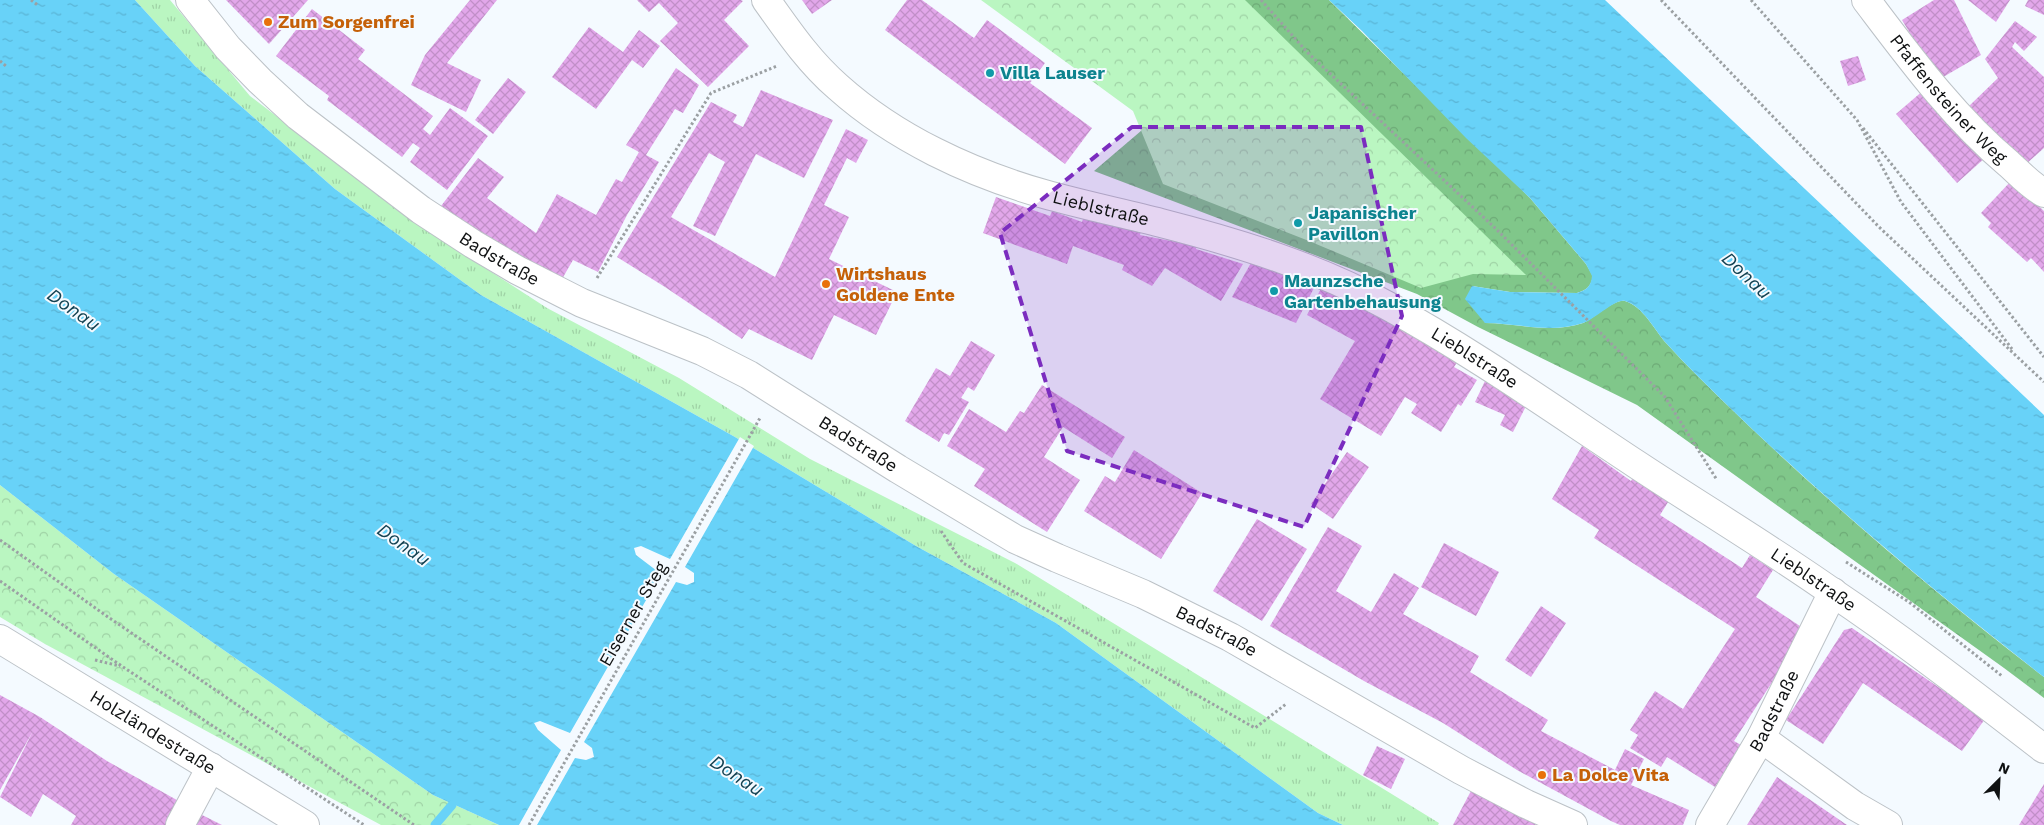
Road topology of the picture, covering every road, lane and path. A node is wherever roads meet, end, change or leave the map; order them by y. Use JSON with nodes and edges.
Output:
{"nodes":[{"id":1,"x":31,"y":0,"type":"edge"},
{"id":2,"x":190,"y":0,"type":"edge"},
{"id":3,"x":766,"y":0,"type":"edge"},
{"id":4,"x":1261,"y":0,"type":"edge"},
{"id":5,"x":1661,"y":0,"type":"edge"},
{"id":6,"x":1751,"y":0,"type":"edge"},
{"id":7,"x":1866,"y":0,"type":"edge"},
{"id":8,"x":39,"y":6,"type":"dead end"},
{"id":9,"x":805,"y":54,"type":"junction"},
{"id":10,"x":0,"y":61,"type":"edge"},
{"id":11,"x":6,"y":66,"type":"dead end"},
{"id":12,"x":1857,"y":120,"type":"junction"},
{"id":13,"x":2042,"y":187,"type":"edge"},
{"id":14,"x":582,"y":302,"type":"junction"},
{"id":15,"x":2044,"y":357,"type":"edge"},
{"id":16,"x":2019,"y":358,"type":"junction"},
{"id":17,"x":2044,"y":382,"type":"edge"},
{"id":18,"x":760,"y":418,"type":"dead end"},
{"id":19,"x":1718,"y":482,"type":"dead end"},
{"id":20,"x":936,"y":524,"type":"dead end"},
{"id":21,"x":0,"y":540,"type":"edge"},
{"id":22,"x":0,"y":581,"type":"edge"},
{"id":23,"x":1833,"y":592,"type":"junction"},
{"id":24,"x":0,"y":639,"type":"edge"},
{"id":25,"x":1313,"y":684,"type":"junction"},
{"id":26,"x":1761,"y":738,"type":"junction"},
{"id":27,"x":2044,"y":749,"type":"edge"},
{"id":28,"x":211,"y":767,"type":"junction"},
{"id":29,"x":407,"y":823,"type":"edge"},
{"id":30,"x":180,"y":825,"type":"edge"},
{"id":31,"x":305,"y":825,"type":"edge"},
{"id":32,"x":364,"y":825,"type":"edge"},
{"id":33,"x":414,"y":825,"type":"edge"},
{"id":34,"x":529,"y":825,"type":"edge"},
{"id":35,"x":1573,"y":825,"type":"edge"},
{"id":36,"x":1710,"y":825,"type":"edge"},
{"id":37,"x":1888,"y":825,"type":"edge"}],
"edges":[{"from":1,"to":8,"type":"path"},
{"from":2,"to":14,"type":"street","name":"Badstraße"},
{"from":3,"to":9,"type":"street","name":"Lieblstraße"},
{"from":4,"to":19,"type":"path"},
{"from":5,"to":16,"type":"path"},
{"from":6,"to":12,"type":"path"},
{"from":7,"to":13,"type":"street","name":"Pfaffensteiner Weg"},
{"from":9,"to":14,"type":"path"},
{"from":9,"to":23,"type":"street","name":"Lieblstraße"},
{"from":10,"to":11,"type":"path"},
{"from":12,"to":15,"type":"path"},
{"from":12,"to":16,"type":"path"},
{"from":14,"to":25,"type":"street","name":"Badstraße"},
{"from":16,"to":17,"type":"path"},
{"from":18,"to":34,"type":"path","name":"Eiserner Steg"},
{"from":20,"to":25,"type":"path"},
{"from":21,"to":29,"type":"path"},
{"from":22,"to":32,"type":"path"},
{"from":23,"to":26,"type":"street","name":"Badstraße"},
{"from":23,"to":27,"type":"street","name":"Lieblstraße"},
{"from":24,"to":28,"type":"street","name":"Holzländestraße"},
{"from":25,"to":35,"type":"street","name":"Badstraße"},
{"from":26,"to":36,"type":"street","name":"Badstraße"},
{"from":26,"to":37,"type":"street"},
{"from":28,"to":30,"type":"street"},
{"from":28,"to":31,"type":"street","name":"Holzländestraße"},
{"from":29,"to":33,"type":"path"}]}
